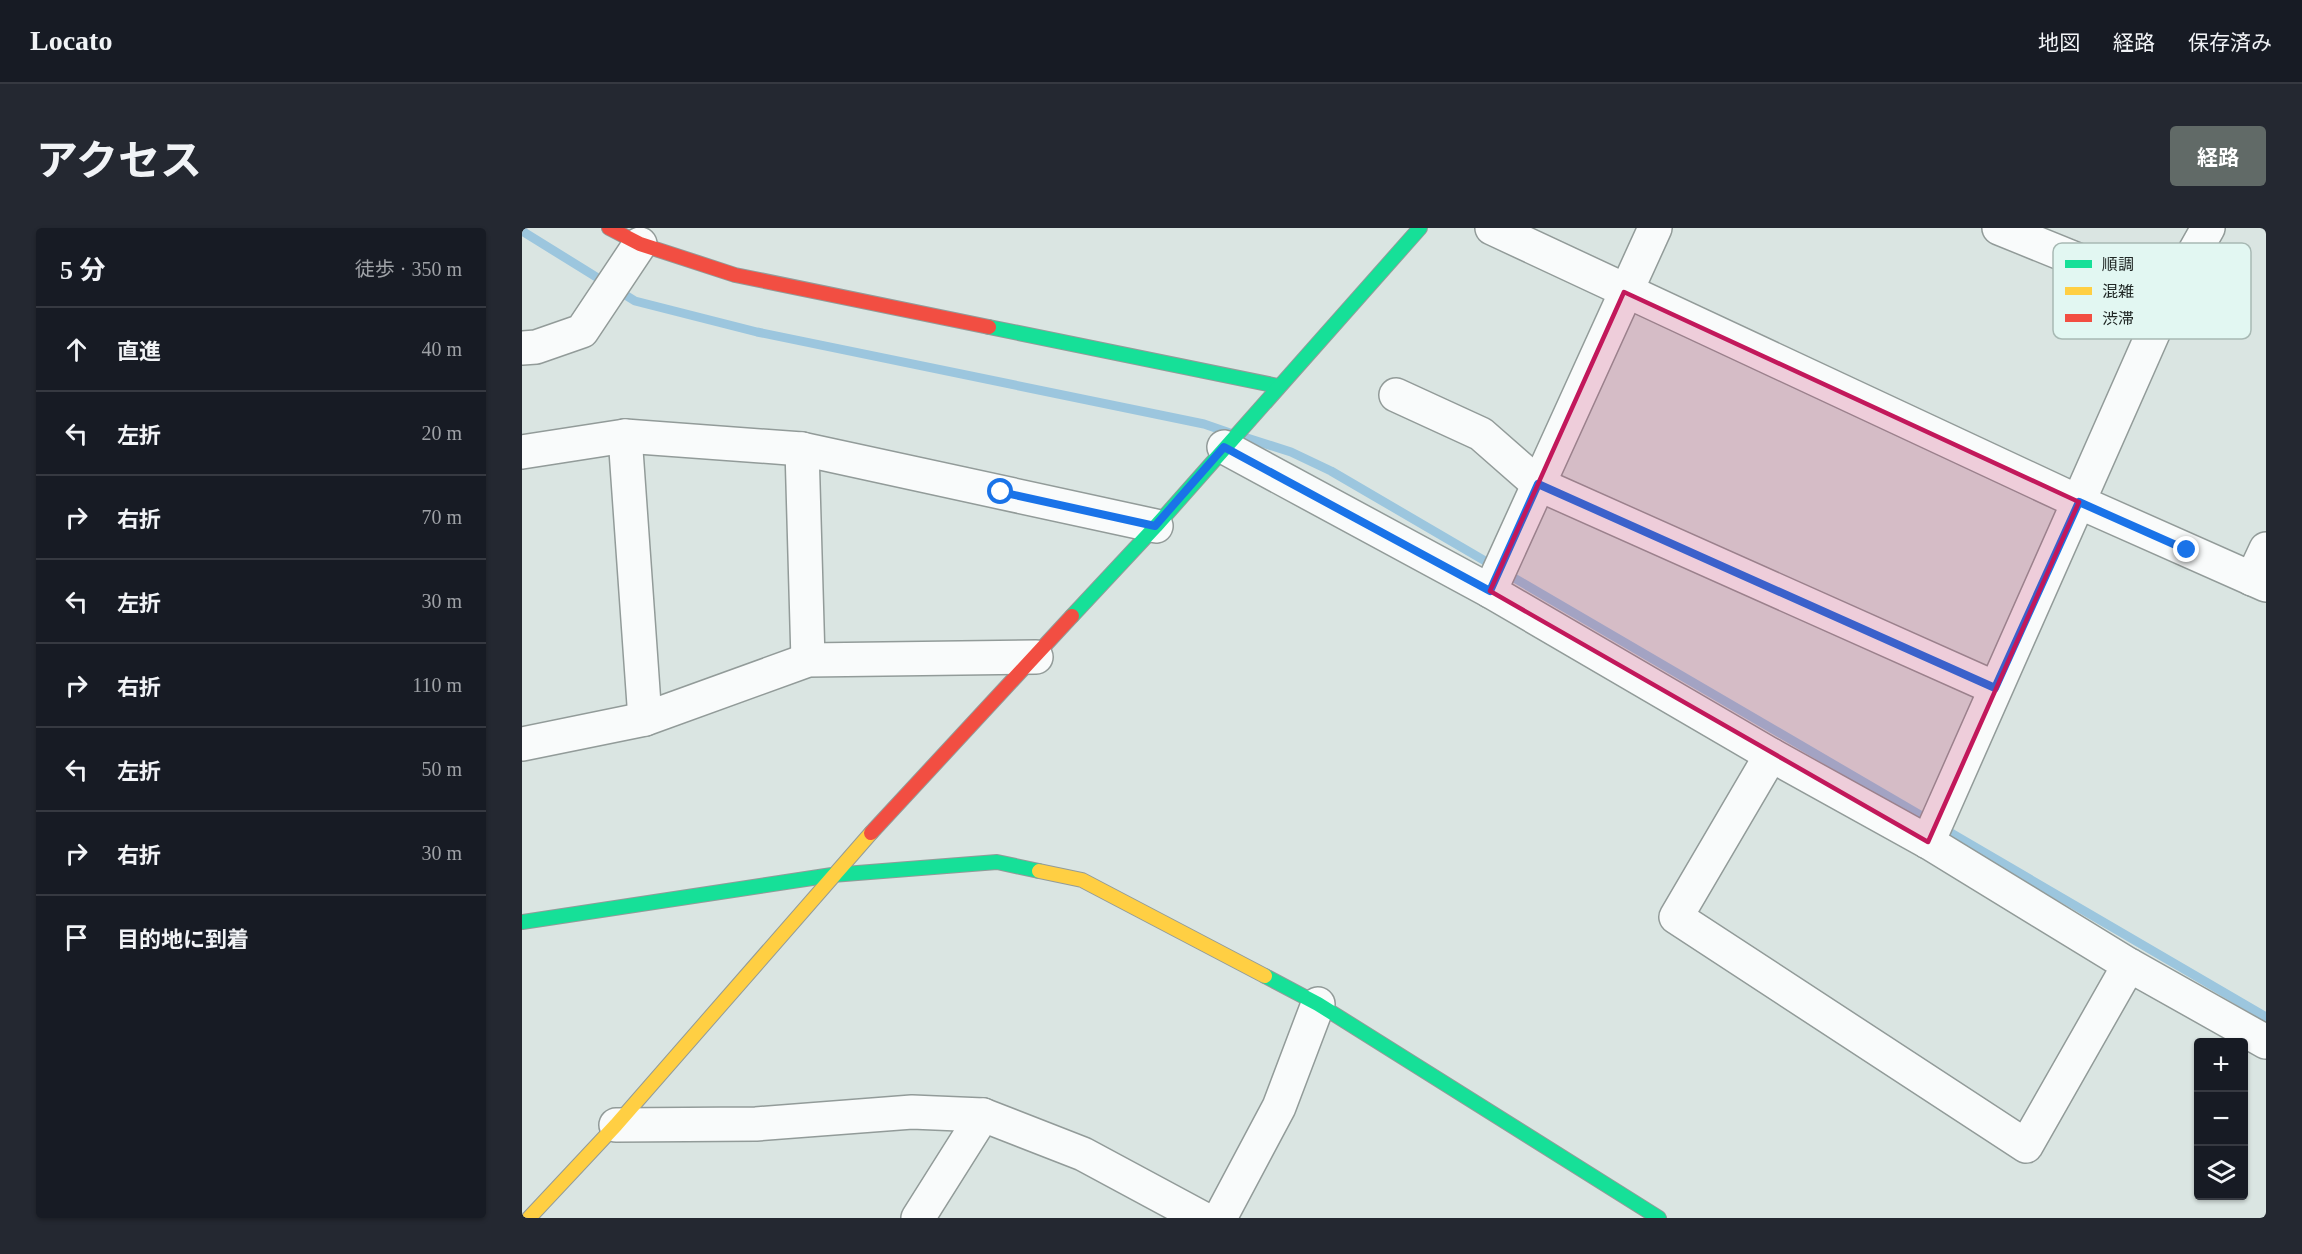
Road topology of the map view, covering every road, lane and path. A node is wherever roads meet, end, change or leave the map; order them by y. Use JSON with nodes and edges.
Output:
{"nodes":[{"id":1,"x":609,"y":228,"type":"edge"},
{"id":2,"x":1420,"y":228,"type":"edge"},
{"id":3,"x":1492,"y":228,"type":"edge"},
{"id":4,"x":1655,"y":228,"type":"edge"},
{"id":5,"x":1999,"y":228,"type":"edge"},
{"id":6,"x":2208,"y":228,"type":"edge"},
{"id":7,"x":2200,"y":243,"type":"edge"},
{"id":8,"x":640,"y":244,"type":"junction"},
{"id":9,"x":2053,"y":250,"type":"edge"},
{"id":10,"x":1624,"y":292,"type":"junction"},
{"id":11,"x":2151,"y":339,"type":"edge"},
{"id":12,"x":522,"y":348,"type":"edge"},
{"id":13,"x":1278,"y":386,"type":"junction"},
{"id":14,"x":1396,"y":395,"type":"dead end"},
{"id":15,"x":625,"y":436,"type":"junction"},
{"id":16,"x":1224,"y":447,"type":"junction"},
{"id":17,"x":802,"y":449,"type":"junction"},
{"id":18,"x":522,"y":452,"type":"edge"},
{"id":19,"x":1538,"y":484,"type":"junction"},
{"id":20,"x":2079,"y":502,"type":"junction"},
{"id":21,"x":1155,"y":526,"type":"junction"},
{"id":22,"x":2266,"y":549,"type":"edge"},
{"id":23,"x":2259,"y":582,"type":"edge"},
{"id":24,"x":1490,"y":591,"type":"junction"},
{"id":25,"x":1036,"y":657,"type":"junction"},
{"id":26,"x":808,"y":660,"type":"junction"},
{"id":27,"x":1995,"y":688,"type":"junction"},
{"id":28,"x":645,"y":719,"type":"junction"},
{"id":29,"x":522,"y":744,"type":"edge"},
{"id":30,"x":1771,"y":755,"type":"junction"},
{"id":31,"x":1928,"y":842,"type":"junction"},
{"id":32,"x":832,"y":874,"type":"junction"},
{"id":33,"x":522,"y":922,"type":"edge"},
{"id":34,"x":2129,"y":965,"type":"junction"},
{"id":35,"x":1318,"y":1004,"type":"junction"},
{"id":36,"x":2266,"y":1042,"type":"edge"},
{"id":37,"x":983,"y":1115,"type":"junction"},
{"id":38,"x":616,"y":1125,"type":"junction"},
{"id":39,"x":529,"y":1218,"type":"edge"},
{"id":40,"x":918,"y":1218,"type":"edge"},
{"id":41,"x":1202,"y":1218,"type":"edge"},
{"id":42,"x":1220,"y":1218,"type":"edge"},
{"id":43,"x":1659,"y":1218,"type":"edge"}],
"edges":[{"from":1,"to":8,"type":"street"},
{"from":2,"to":13,"type":"street"},
{"from":3,"to":10,"type":"street"},
{"from":4,"to":10,"type":"street"},
{"from":5,"to":9,"type":"street"},
{"from":6,"to":7,"type":"street"},
{"from":8,"to":12,"type":"street"},
{"from":8,"to":13,"type":"street"},
{"from":10,"to":19,"type":"street"},
{"from":10,"to":20,"type":"street"},
{"from":11,"to":20,"type":"street"},
{"from":13,"to":16,"type":"street"},
{"from":14,"to":19,"type":"street"},
{"from":15,"to":17,"type":"street"},
{"from":15,"to":18,"type":"street"},
{"from":15,"to":28,"type":"street"},
{"from":16,"to":21,"type":"street"},
{"from":16,"to":24,"type":"street"},
{"from":17,"to":21,"type":"street"},
{"from":17,"to":26,"type":"street"},
{"from":19,"to":24,"type":"street"},
{"from":19,"to":27,"type":"street"},
{"from":20,"to":23,"type":"street"},
{"from":20,"to":27,"type":"street"},
{"from":21,"to":25,"type":"street"},
{"from":22,"to":23,"type":"street"},
{"from":24,"to":30,"type":"street"},
{"from":25,"to":26,"type":"street"},
{"from":25,"to":32,"type":"street"},
{"from":26,"to":28,"type":"street"},
{"from":27,"to":31,"type":"street"},
{"from":28,"to":29,"type":"street"},
{"from":30,"to":31,"type":"street"},
{"from":30,"to":34,"type":"street"},
{"from":31,"to":34,"type":"street"},
{"from":32,"to":33,"type":"street"},
{"from":32,"to":35,"type":"street"},
{"from":32,"to":38,"type":"street"},
{"from":34,"to":36,"type":"street"},
{"from":35,"to":42,"type":"street"},
{"from":35,"to":43,"type":"street"},
{"from":37,"to":38,"type":"street"},
{"from":37,"to":40,"type":"street"},
{"from":37,"to":41,"type":"street"},
{"from":38,"to":39,"type":"street"}]}
